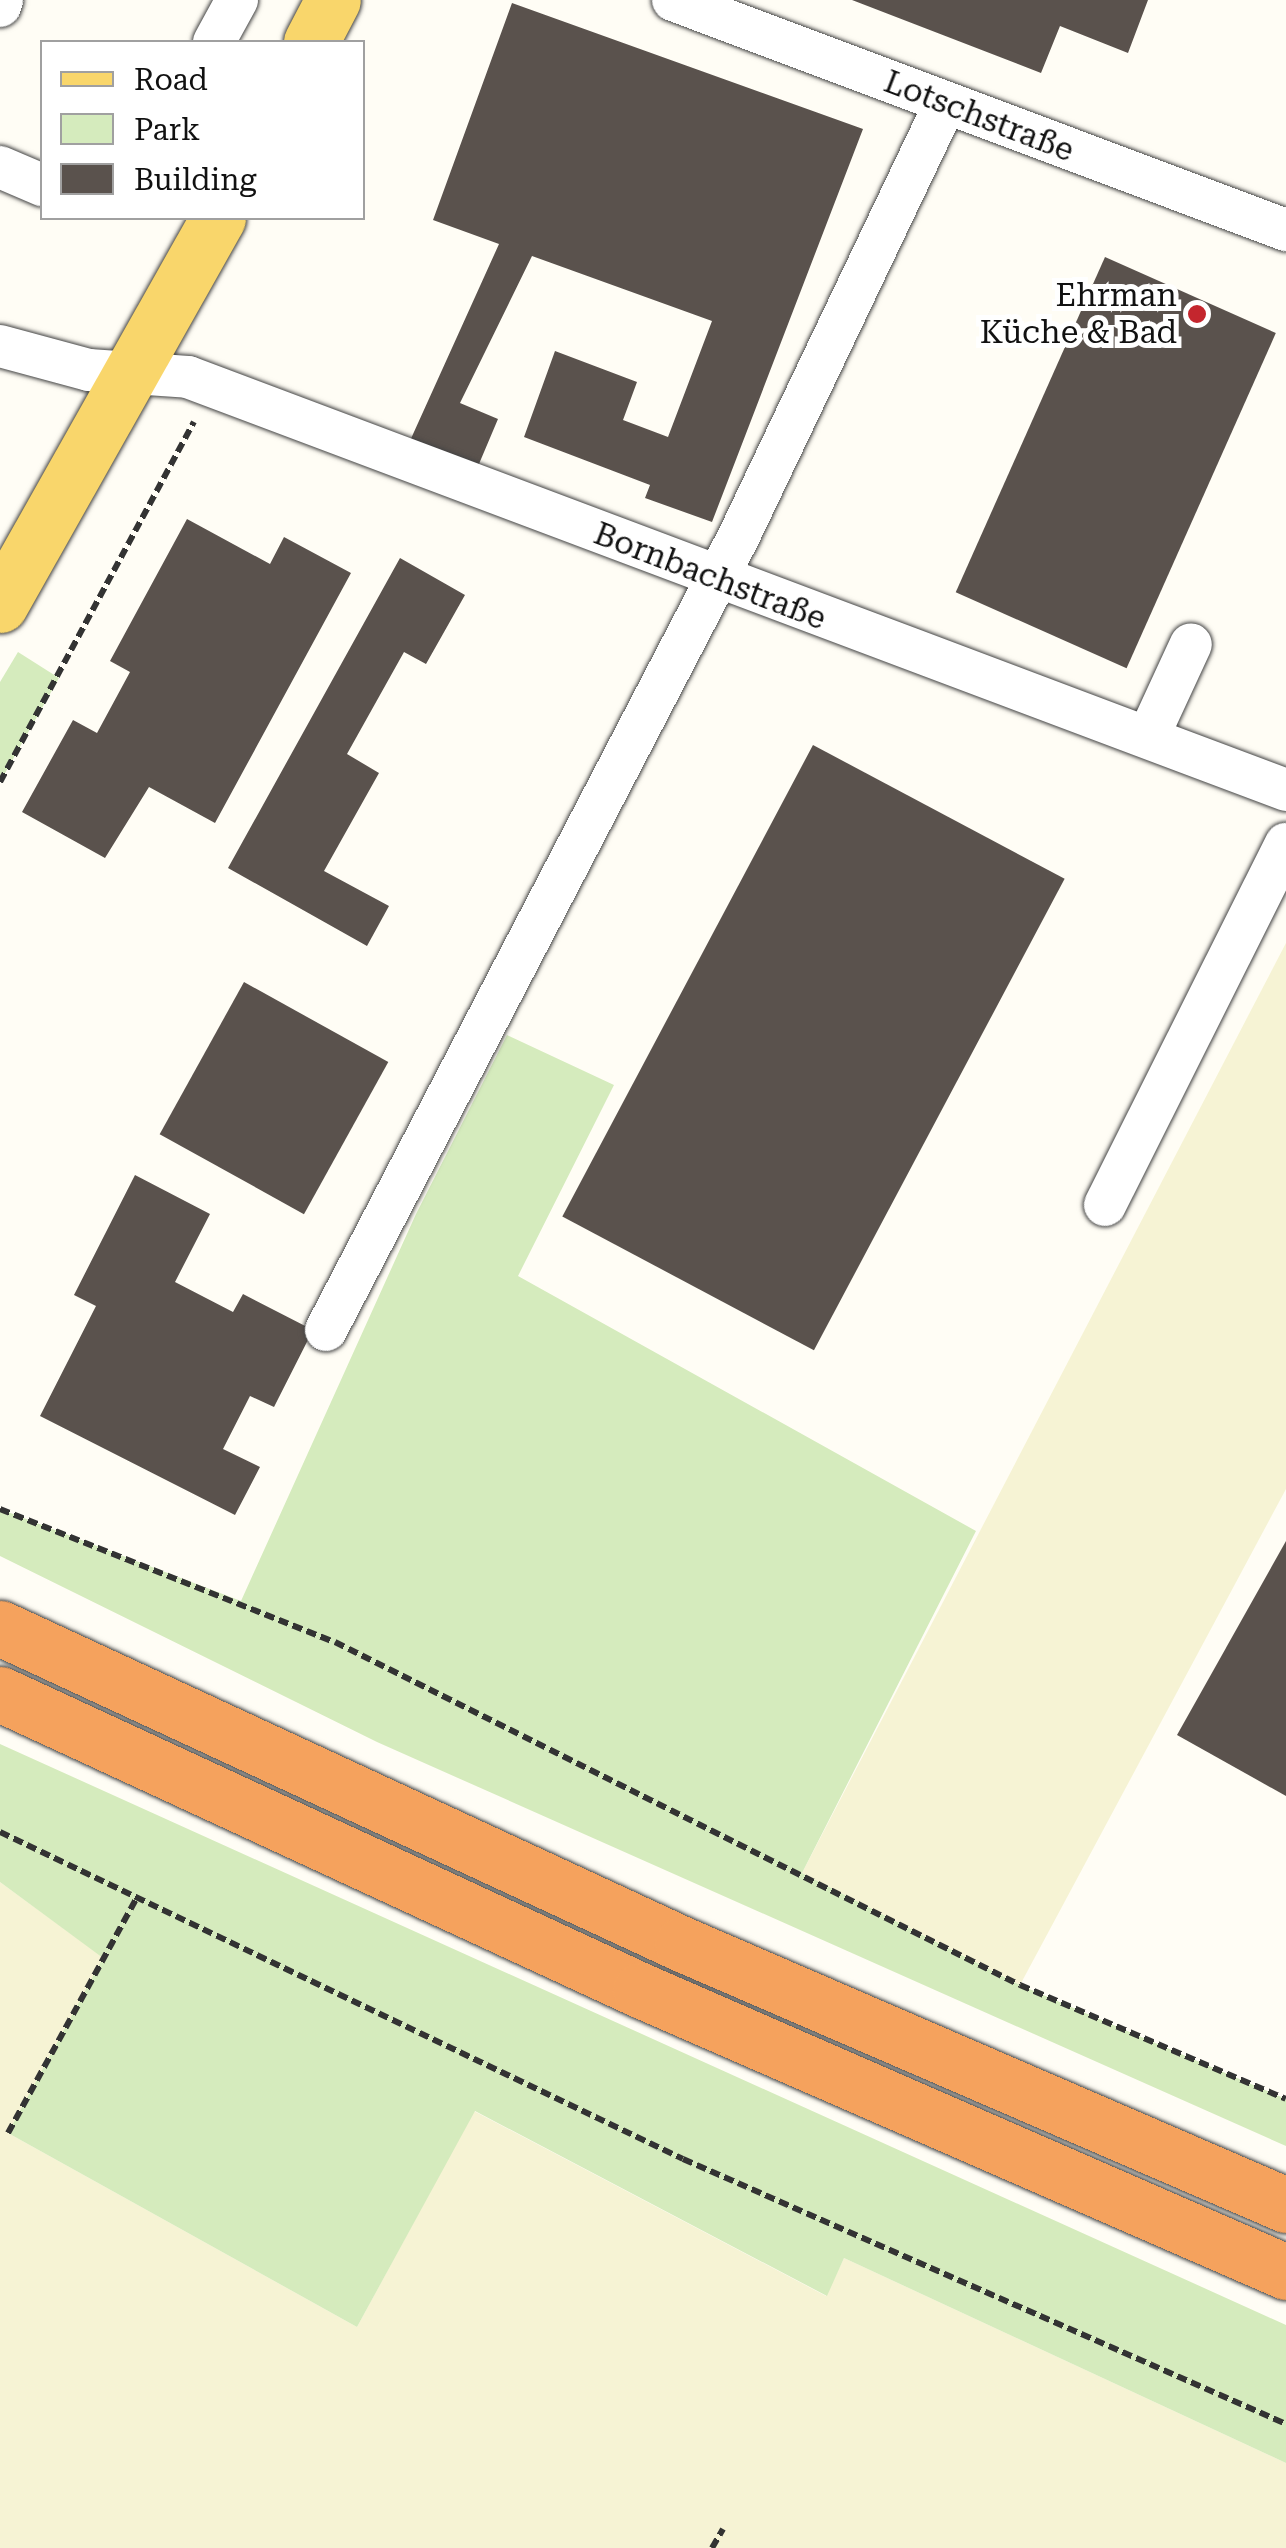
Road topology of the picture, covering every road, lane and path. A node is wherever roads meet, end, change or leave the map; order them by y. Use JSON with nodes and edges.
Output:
{"nodes":[{"id":1,"x":237,"y":0,"type":"edge"},
{"id":2,"x":333,"y":0,"type":"edge"},
{"id":3,"x":673,"y":0,"type":"edge"},
{"id":4,"x":215,"y":40,"type":"edge"},
{"id":5,"x":312,"y":40,"type":"edge"},
{"id":6,"x":945,"y":104,"type":"junction"},
{"id":7,"x":0,"y":167,"type":"edge"},
{"id":8,"x":40,"y":183,"type":"edge"},
{"id":9,"x":217,"y":220,"type":"edge"},
{"id":10,"x":1286,"y":230,"type":"edge"},
{"id":11,"x":0,"y":346,"type":"edge"},
{"id":12,"x":132,"y":373,"type":"junction"},
{"id":13,"x":212,"y":388,"type":"junction"},
{"id":14,"x":716,"y":576,"type":"junction"},
{"id":15,"x":0,"y":605,"type":"edge"},
{"id":16,"x":1190,"y":644,"type":"dead end"},
{"id":17,"x":1148,"y":738,"type":"junction"},
{"id":18,"x":0,"y":782,"type":"edge"},
{"id":19,"x":1286,"y":790,"type":"edge"},
{"id":20,"x":1286,"y":844,"type":"edge"},
{"id":21,"x":1106,"y":1205,"type":"dead end"},
{"id":22,"x":326,"y":1330,"type":"dead end"},
{"id":23,"x":0,"y":1509,"type":"edge"},
{"id":24,"x":0,"y":1628,"type":"edge"},
{"id":25,"x":0,"y":1694,"type":"edge"},
{"id":26,"x":0,"y":1832,"type":"edge"},
{"id":27,"x":136,"y":1899,"type":"junction"},
{"id":28,"x":1286,"y":2099,"type":"edge"},
{"id":29,"x":8,"y":2133,"type":"dead end"},
{"id":30,"x":1286,"y":2205,"type":"edge"},
{"id":31,"x":1286,"y":2272,"type":"edge"},
{"id":32,"x":1286,"y":2424,"type":"edge"},
{"id":33,"x":724,"y":2530,"type":"dead end"},
{"id":34,"x":712,"y":2548,"type":"edge"}],
"edges":[{"from":1,"to":4,"type":"street"},
{"from":2,"to":5,"type":"main road"},
{"from":3,"to":6,"type":"street","name":"Lotschstraße"},
{"from":6,"to":10,"type":"street","name":"Lotschstraße"},
{"from":6,"to":14,"type":"street"},
{"from":7,"to":8,"type":"street"},
{"from":9,"to":12,"type":"main road"},
{"from":11,"to":12,"type":"street","name":"Bornbachstraße"},
{"from":12,"to":13,"type":"street","name":"Bornbachstraße"},
{"from":12,"to":15,"type":"main road"},
{"from":13,"to":14,"type":"street","name":"Bornbachstraße"},
{"from":13,"to":18,"type":"path"},
{"from":14,"to":17,"type":"street","name":"Bornbachstraße"},
{"from":14,"to":22,"type":"street"},
{"from":16,"to":17,"type":"street"},
{"from":17,"to":19,"type":"street","name":"Bornbachstraße"},
{"from":20,"to":21,"type":"street"},
{"from":23,"to":28,"type":"path"},
{"from":24,"to":30,"type":"highway"},
{"from":25,"to":31,"type":"highway"},
{"from":26,"to":27,"type":"path"},
{"from":27,"to":29,"type":"path"},
{"from":27,"to":32,"type":"path"},
{"from":33,"to":34,"type":"path"}]}
